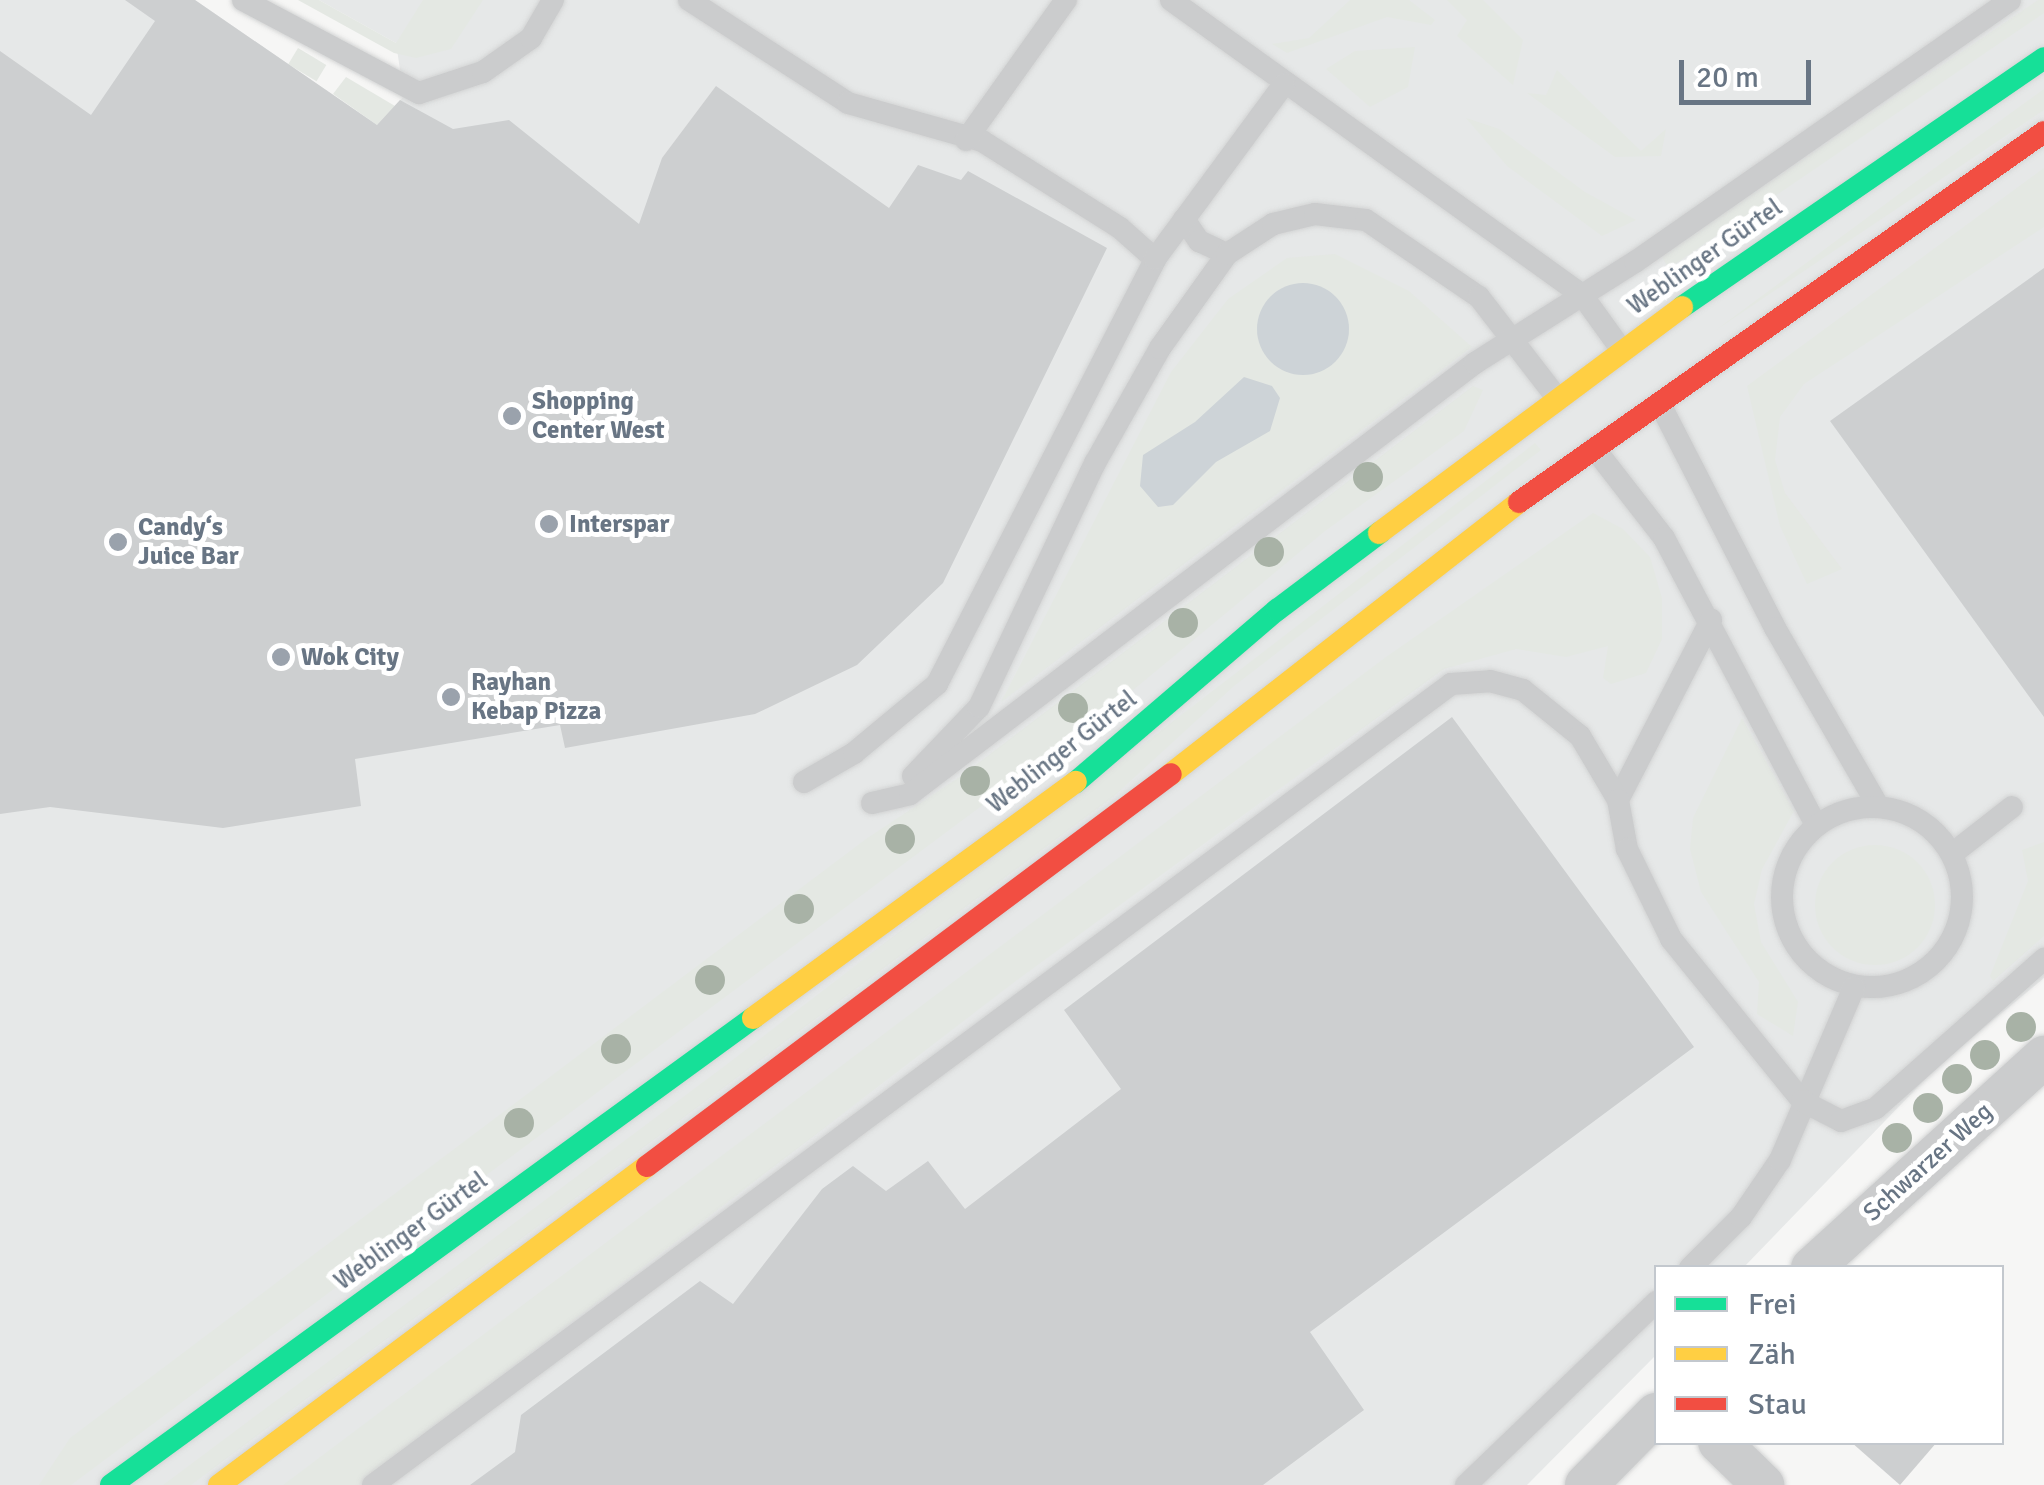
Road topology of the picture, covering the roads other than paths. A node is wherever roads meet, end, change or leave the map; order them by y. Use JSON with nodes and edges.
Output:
{"nodes":[{"id":1,"x":243,"y":0,"type":"edge"},
{"id":2,"x":554,"y":0,"type":"edge"},
{"id":3,"x":689,"y":0,"type":"edge"},
{"id":4,"x":1066,"y":0,"type":"edge"},
{"id":5,"x":1171,"y":0,"type":"edge"},
{"id":6,"x":2010,"y":0,"type":"edge"},
{"id":7,"x":2044,"y":58,"type":"edge"},
{"id":8,"x":1284,"y":84,"type":"junction"},
{"id":9,"x":2044,"y":132,"type":"edge"},
{"id":10,"x":966,"y":140,"type":"junction"},
{"id":11,"x":1184,"y":220,"type":"junction"},
{"id":12,"x":1227,"y":254,"type":"junction"},
{"id":13,"x":1155,"y":258,"type":"junction"},
{"id":14,"x":1582,"y":294,"type":"junction"},
{"id":15,"x":1513,"y":336,"type":"junction"},
{"id":16,"x":1621,"y":348,"type":"junction"},
{"id":17,"x":1557,"y":398,"type":"junction"},
{"id":18,"x":1661,"y":406,"type":"junction"},
{"id":19,"x":1594,"y":448,"type":"junction"},
{"id":20,"x":1711,"y":620,"type":"junction"},
{"id":21,"x":804,"y":782,"type":"dead end"},
{"id":22,"x":1618,"y":800,"type":"junction"},
{"id":23,"x":1878,"y":806,"type":"junction"},
{"id":24,"x":2012,"y":807,"type":"dead end"},
{"id":25,"x":1816,"y":825,"type":"junction"},
{"id":26,"x":1952,"y":854,"type":"junction"},
{"id":27,"x":2044,"y":959,"type":"edge"},
{"id":28,"x":1854,"y":987,"type":"junction"},
{"id":29,"x":2044,"y":1056,"type":"edge"},
{"id":30,"x":1802,"y":1101,"type":"junction"},
{"id":31,"x":1693,"y":1265,"type":"edge"},
{"id":32,"x":1815,"y":1265,"type":"edge"},
{"id":33,"x":1654,"y":1304,"type":"edge"},
{"id":34,"x":1654,"y":1416,"type":"edge"},
{"id":35,"x":1722,"y":1445,"type":"edge"},
{"id":36,"x":111,"y":1485,"type":"edge"},
{"id":37,"x":219,"y":1485,"type":"edge"},
{"id":38,"x":373,"y":1485,"type":"edge"},
{"id":39,"x":1466,"y":1485,"type":"edge"},
{"id":40,"x":1586,"y":1485,"type":"edge"},
{"id":41,"x":1764,"y":1485,"type":"edge"}],
"edges":[{"from":1,"to":2,"type":"lane"},
{"from":3,"to":10,"type":"lane"},
{"from":4,"to":10,"type":"lane"},
{"from":5,"to":8,"type":"lane"},
{"from":6,"to":14,"type":"lane"},
{"from":7,"to":16,"type":"main road","name":"Weblinger Gürtel"},
{"from":8,"to":11,"type":"lane"},
{"from":8,"to":14,"type":"lane"},
{"from":9,"to":18,"type":"main road"},
{"from":10,"to":13,"type":"lane"},
{"from":11,"to":12,"type":"lane"},
{"from":11,"to":13,"type":"lane"},
{"from":12,"to":15,"type":"lane"},
{"from":12,"to":15,"type":"lane"},
{"from":13,"to":21,"type":"lane"},
{"from":14,"to":15,"type":"lane"},
{"from":14,"to":16,"type":"lane"},
{"from":15,"to":17,"type":"lane"},
{"from":16,"to":17,"type":"main road","name":"Weblinger Gürtel"},
{"from":16,"to":18,"type":"main road"},
{"from":17,"to":19,"type":"main road"},
{"from":17,"to":36,"type":"main road","name":"Weblinger Gürtel"},
{"from":18,"to":19,"type":"main road"},
{"from":18,"to":23,"type":"lane"},
{"from":19,"to":20,"type":"lane"},
{"from":19,"to":37,"type":"main road"},
{"from":20,"to":22,"type":"lane"},
{"from":20,"to":25,"type":"lane"},
{"from":22,"to":30,"type":"lane"},
{"from":22,"to":38,"type":"lane"},
{"from":23,"to":25,"type":"lane"},
{"from":23,"to":26,"type":"lane"},
{"from":24,"to":26,"type":"lane"},
{"from":25,"to":28,"type":"lane"},
{"from":26,"to":28,"type":"lane"},
{"from":27,"to":30,"type":"lane"},
{"from":28,"to":30,"type":"lane"},
{"from":29,"to":32,"type":"street","name":"Schwarzer Weg"},
{"from":30,"to":31,"type":"lane"},
{"from":33,"to":39,"type":"lane"},
{"from":34,"to":40,"type":"street"},
{"from":35,"to":41,"type":"street"}]}
